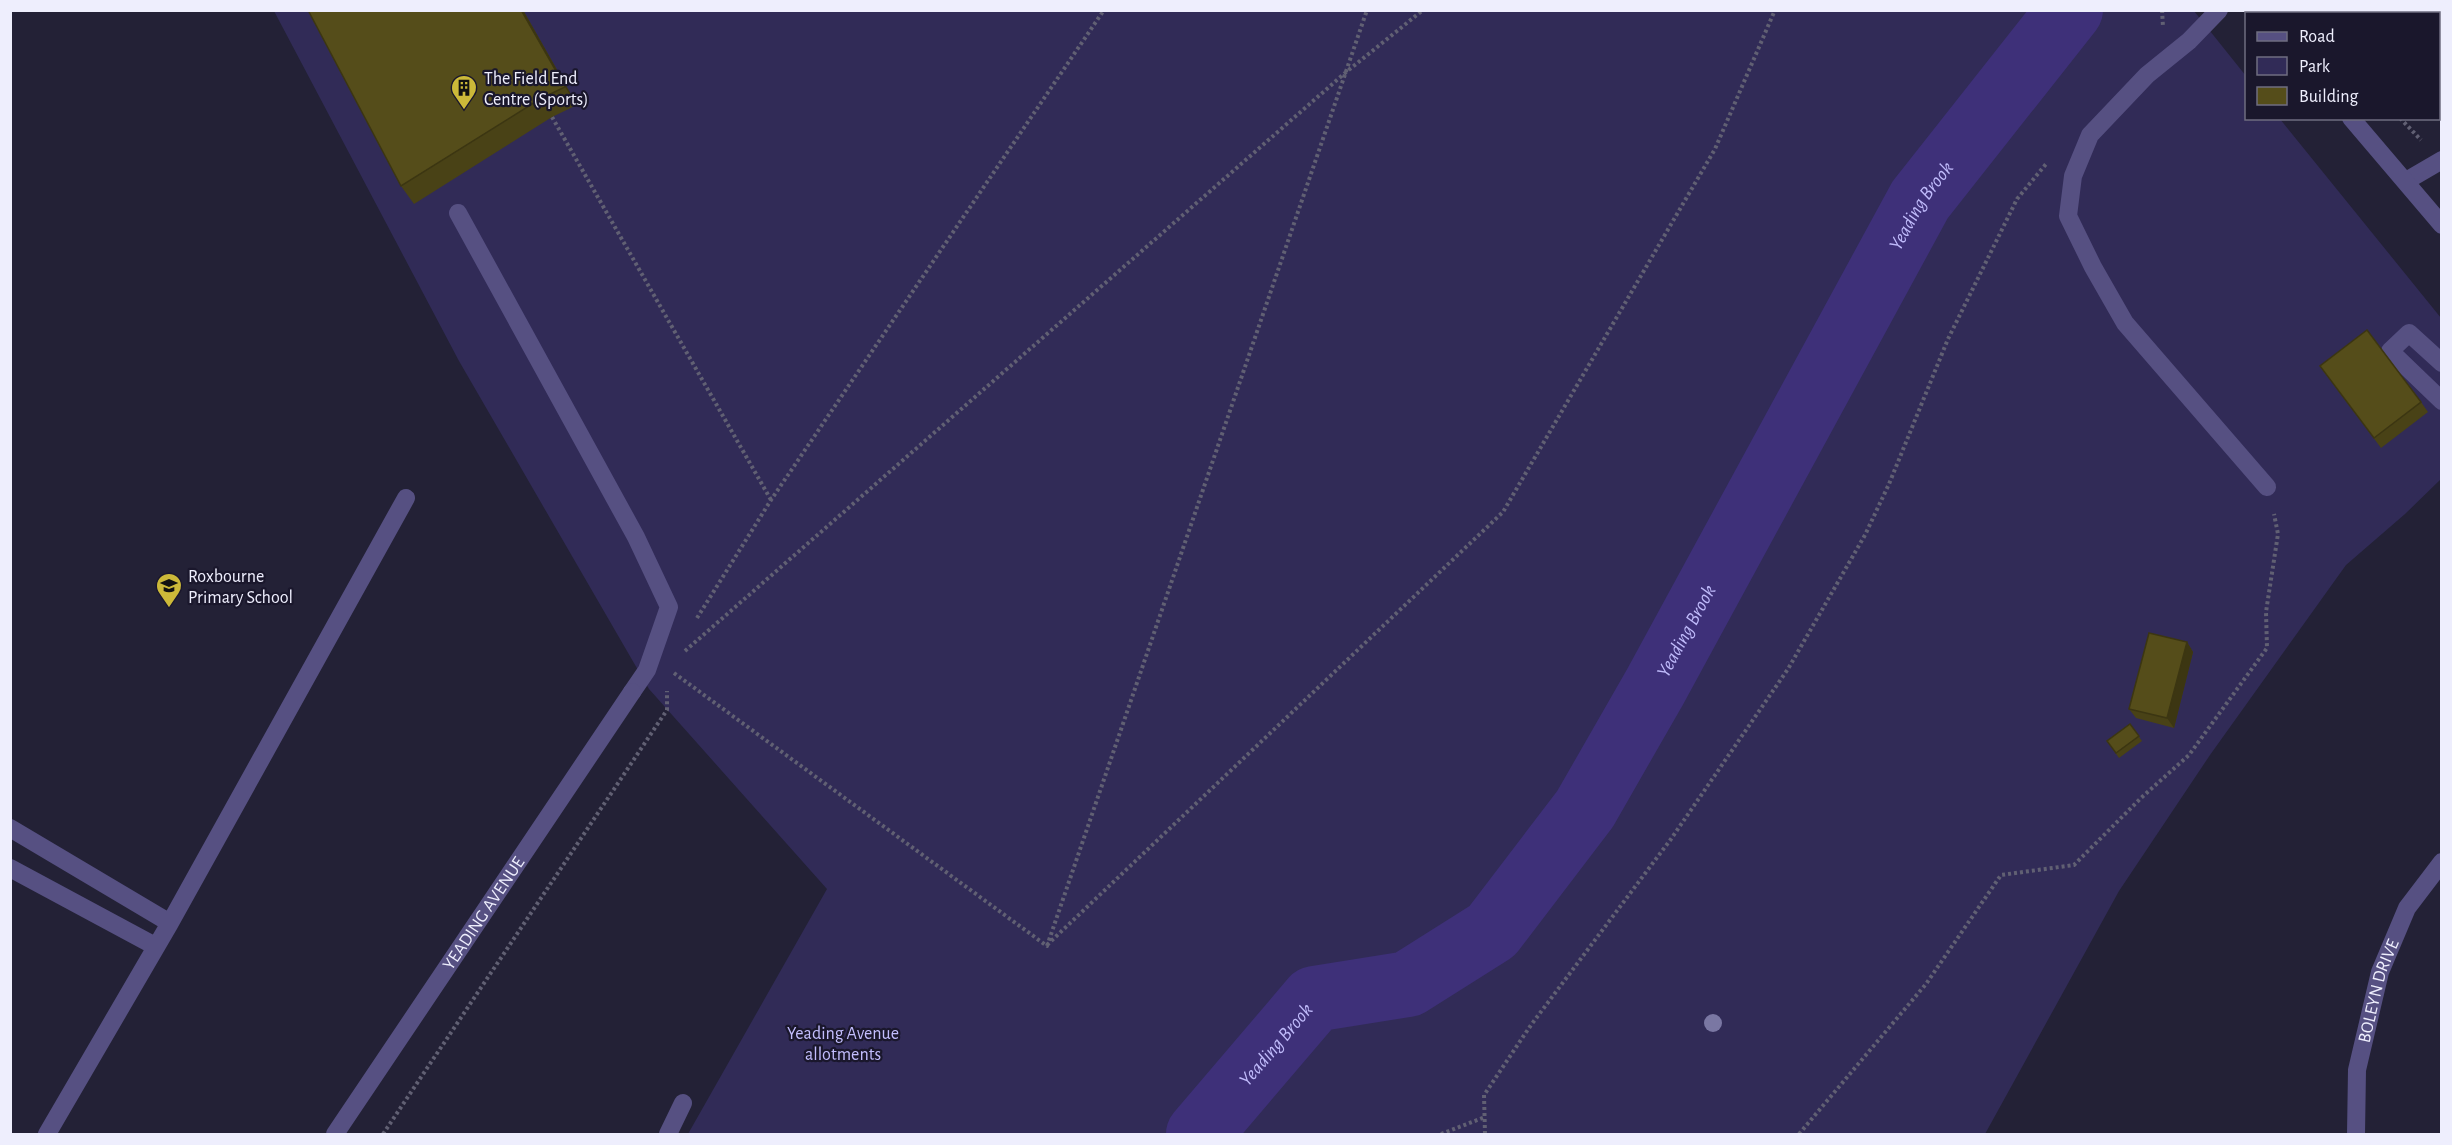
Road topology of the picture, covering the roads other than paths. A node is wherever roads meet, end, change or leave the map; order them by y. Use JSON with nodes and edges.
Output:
{"nodes":[{"id":1,"x":2219,"y":10,"type":"edge"},
{"id":2,"x":2353,"y":120,"type":"edge"},
{"id":3,"x":2442,"y":160,"type":"edge"},
{"id":4,"x":2406,"y":181,"type":"junction"},
{"id":5,"x":458,"y":213,"type":"dead end"},
{"id":6,"x":2442,"y":225,"type":"edge"},
{"id":7,"x":2442,"y":363,"type":"edge"},
{"id":8,"x":2442,"y":401,"type":"edge"},
{"id":9,"x":2267,"y":487,"type":"road end"},
{"id":10,"x":406,"y":498,"type":"dead end"},
{"id":11,"x":10,"y":828,"type":"edge"},
{"id":12,"x":2442,"y":862,"type":"edge"},
{"id":13,"x":10,"y":868,"type":"edge"},
{"id":14,"x":170,"y":923,"type":"junction"},
{"id":15,"x":155,"y":946,"type":"junction"},
{"id":16,"x":683,"y":1103,"type":"dead end"},
{"id":17,"x":47,"y":1134,"type":"edge"},
{"id":18,"x":334,"y":1134,"type":"edge"},
{"id":19,"x":668,"y":1134,"type":"edge"},
{"id":20,"x":2356,"y":1134,"type":"edge"}],
"edges":[{"from":1,"to":9,"type":"street"},
{"from":2,"to":4,"type":"street"},
{"from":3,"to":4,"type":"street"},
{"from":4,"to":6,"type":"street"},
{"from":5,"to":18,"type":"street","name":"YEADING AVENUE"},
{"from":7,"to":8,"type":"street"},
{"from":10,"to":14,"type":"street"},
{"from":11,"to":14,"type":"street"},
{"from":12,"to":20,"type":"street","name":"BOLEYN DRIVE"},
{"from":13,"to":15,"type":"street"},
{"from":14,"to":15,"type":"street"},
{"from":15,"to":17,"type":"street"},
{"from":16,"to":19,"type":"street"}]}
